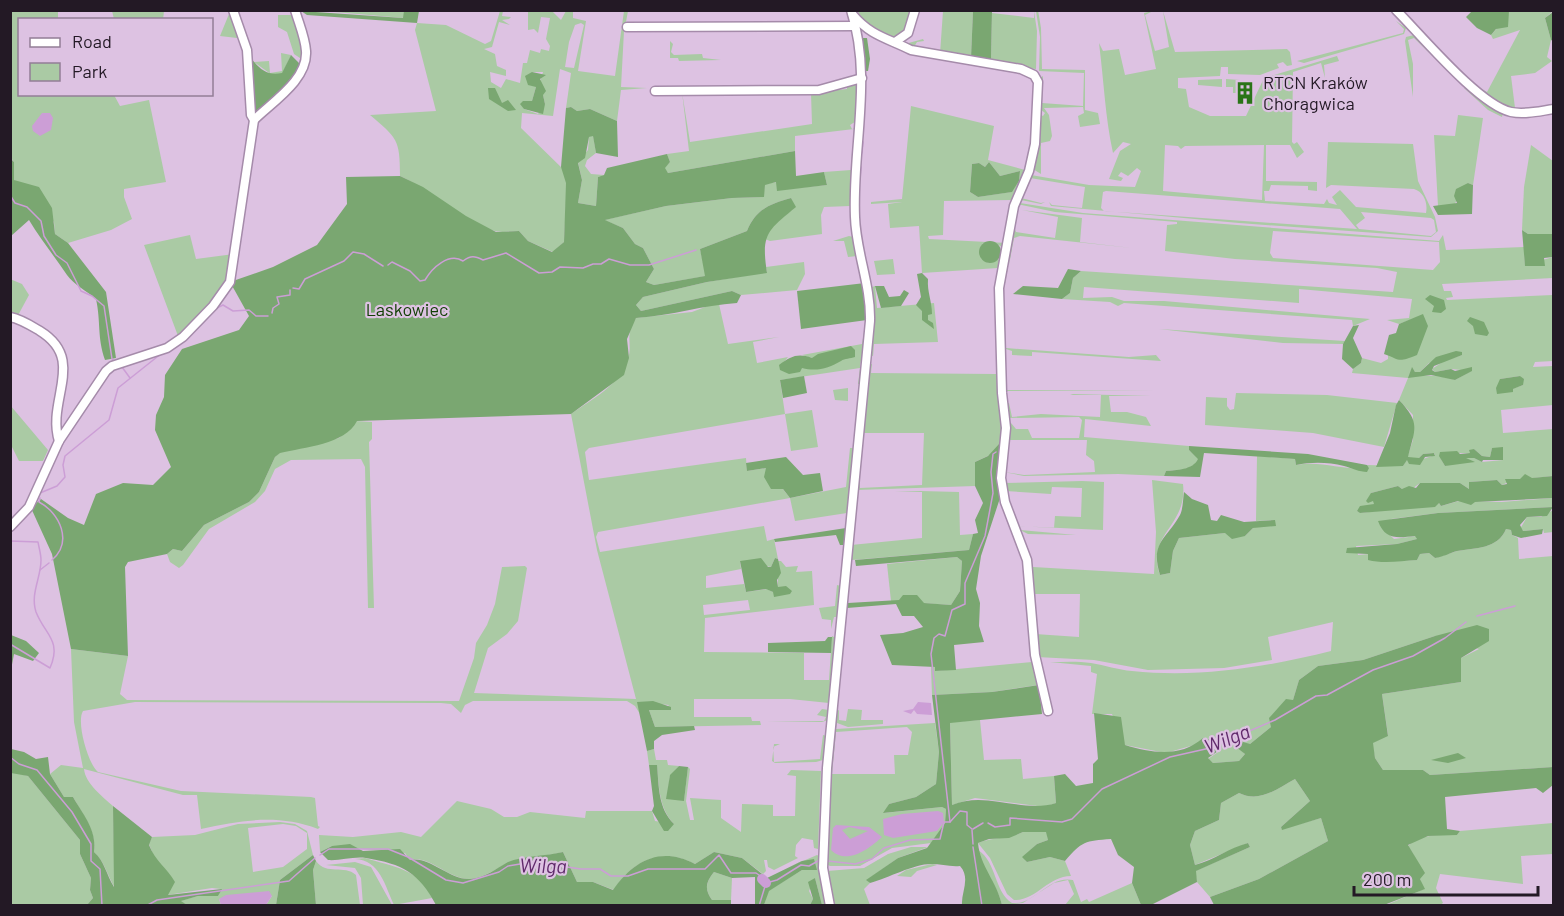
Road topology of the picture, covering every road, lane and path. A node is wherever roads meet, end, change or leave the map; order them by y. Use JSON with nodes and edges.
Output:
{"nodes":[{"id":1,"x":233,"y":10,"type":"edge"},
{"id":2,"x":295,"y":10,"type":"edge"},
{"id":3,"x":915,"y":10,"type":"edge"},
{"id":4,"x":1396,"y":10,"type":"edge"},
{"id":5,"x":851,"y":12,"type":"edge"},
{"id":6,"x":855,"y":26,"type":"junction"},
{"id":7,"x":627,"y":27,"type":"dead end"},
{"id":8,"x":896,"y":42,"type":"junction"},
{"id":9,"x":862,"y":78,"type":"junction"},
{"id":10,"x":655,"y":91,"type":"dead end"},
{"id":11,"x":1554,"y":110,"type":"edge"},
{"id":12,"x":254,"y":120,"type":"junction"},
{"id":13,"x":10,"y":317,"type":"edge"},
{"id":14,"x":59,"y":441,"type":"junction"},
{"id":15,"x":10,"y":527,"type":"edge"},
{"id":16,"x":1048,"y":711,"type":"dead end"},
{"id":17,"x":830,"y":906,"type":"edge"}],
"edges":[{"from":1,"to":12,"type":"street"},
{"from":2,"to":12,"type":"street"},
{"from":3,"to":8,"type":"street"},
{"from":4,"to":11,"type":"street"},
{"from":5,"to":6,"type":"street"},
{"from":5,"to":8,"type":"street"},
{"from":6,"to":7,"type":"street"},
{"from":6,"to":9,"type":"street"},
{"from":8,"to":16,"type":"street"},
{"from":9,"to":10,"type":"street"},
{"from":9,"to":17,"type":"street"},
{"from":12,"to":14,"type":"street"},
{"from":13,"to":14,"type":"street"},
{"from":14,"to":15,"type":"street"}]}
